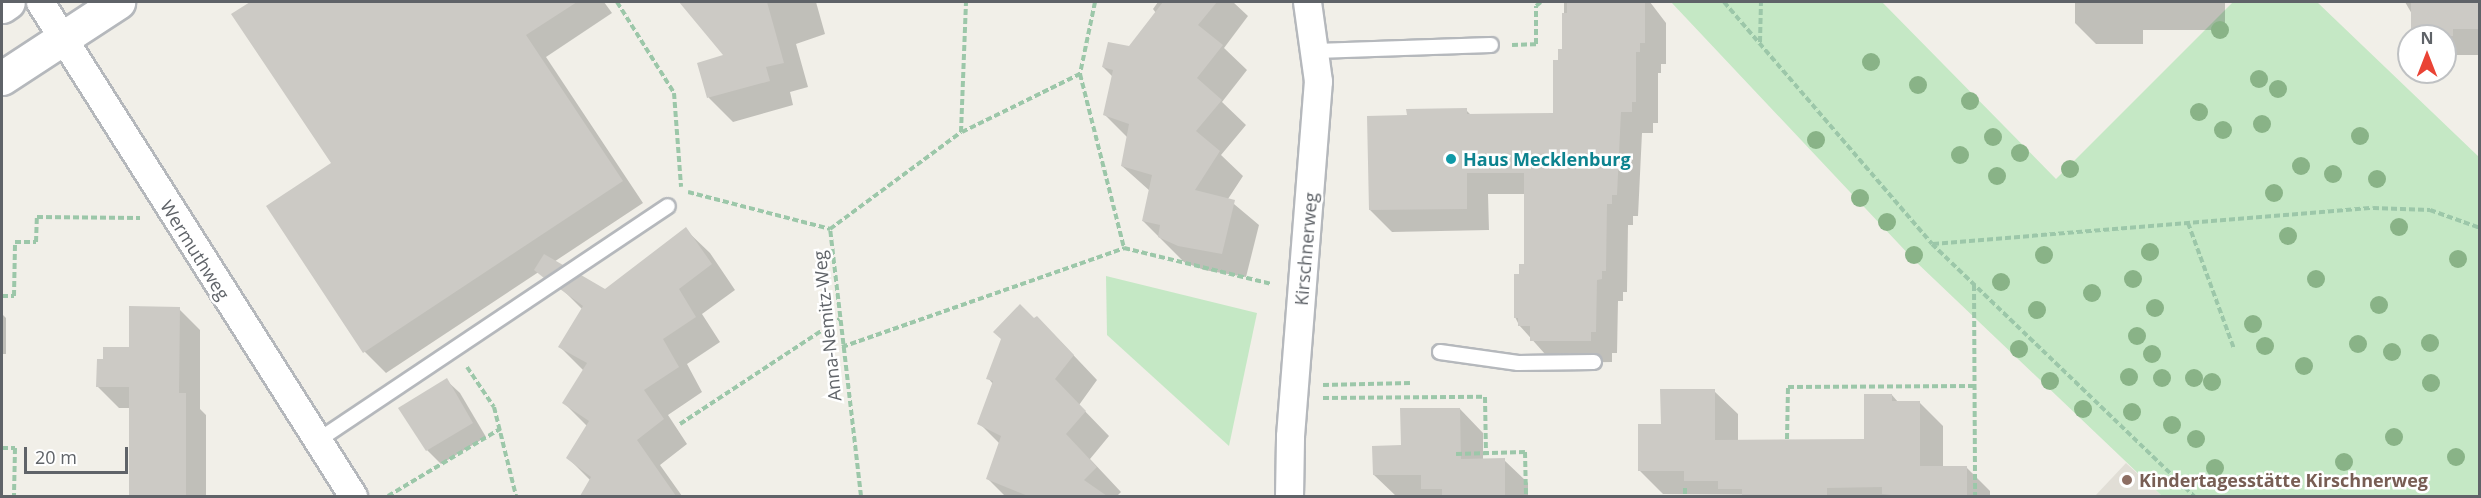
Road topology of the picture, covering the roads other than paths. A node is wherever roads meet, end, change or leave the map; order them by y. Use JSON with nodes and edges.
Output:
{"nodes":[{"id":1,"x":8,"y":2,"type":"edge"},
{"id":2,"x":40,"y":2,"type":"edge"},
{"id":3,"x":118,"y":2,"type":"edge"},
{"id":4,"x":1307,"y":2,"type":"edge"},
{"id":5,"x":2,"y":6,"type":"edge"},
{"id":6,"x":64,"y":38,"type":"junction"},
{"id":7,"x":1491,"y":45,"type":"road end"},
{"id":8,"x":1316,"y":51,"type":"junction"},
{"id":9,"x":2,"y":78,"type":"edge"},
{"id":10,"x":668,"y":206,"type":"dead end"},
{"id":11,"x":1440,"y":352,"type":"dead end"},
{"id":12,"x":1594,"y":362,"type":"dead end"},
{"id":13,"x":317,"y":441,"type":"junction"},
{"id":14,"x":353,"y":496,"type":"edge"},
{"id":15,"x":1289,"y":496,"type":"edge"}],
"edges":[{"from":1,"to":5,"type":"main road"},
{"from":2,"to":6,"type":"street","name":"Wermuthweg"},
{"from":3,"to":6,"type":"main road"},
{"from":4,"to":8,"type":"street","name":"Kirschnerweg"},
{"from":6,"to":9,"type":"main road"},
{"from":6,"to":13,"type":"street","name":"Wermuthweg"},
{"from":7,"to":8,"type":"lane"},
{"from":8,"to":15,"type":"street","name":"Kirschnerweg"},
{"from":10,"to":13,"type":"lane"},
{"from":11,"to":12,"type":"lane"},
{"from":13,"to":14,"type":"street","name":"Wermuthweg"}]}
